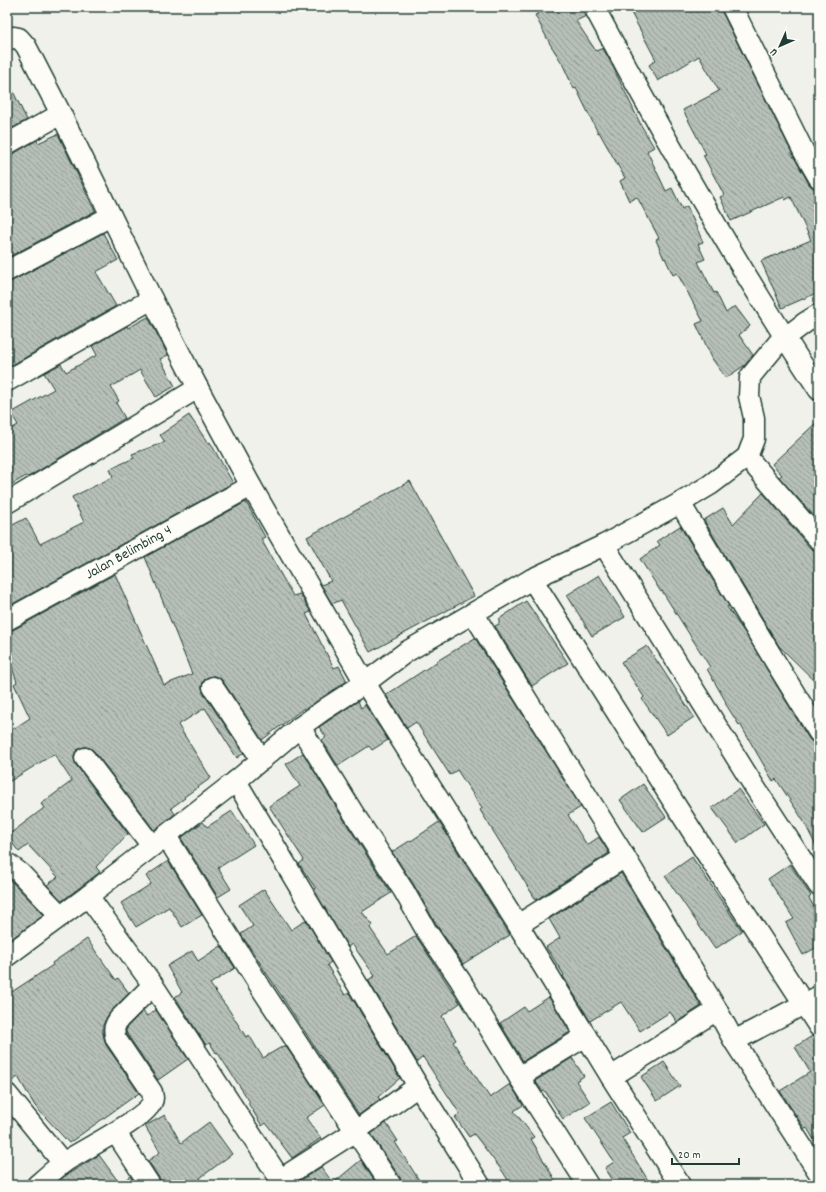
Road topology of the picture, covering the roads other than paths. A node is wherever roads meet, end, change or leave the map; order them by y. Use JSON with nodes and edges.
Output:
{"nodes":[{"id":1,"x":594,"y":7,"type":"edge"},
{"id":2,"x":732,"y":7,"type":"edge"},
{"id":3,"x":7,"y":40,"type":"edge"},
{"id":4,"x":61,"y":114,"type":"junction"},
{"id":5,"x":7,"y":144,"type":"edge"},
{"id":6,"x":819,"y":178,"type":"edge"},
{"id":7,"x":111,"y":216,"type":"junction"},
{"id":8,"x":7,"y":271,"type":"edge"},
{"id":9,"x":152,"y":299,"type":"junction"},
{"id":10,"x":819,"y":314,"type":"edge"},
{"id":11,"x":785,"y":338,"type":"junction"},
{"id":12,"x":7,"y":381,"type":"edge"},
{"id":13,"x":198,"y":388,"type":"junction"},
{"id":14,"x":819,"y":390,"type":"edge"},
{"id":15,"x":747,"y":457,"type":"junction"},
{"id":16,"x":251,"y":486,"type":"junction"},
{"id":17,"x":7,"y":503,"type":"edge"},
{"id":18,"x":680,"y":503,"type":"junction"},
{"id":19,"x":819,"y":540,"type":"edge"},
{"id":20,"x":604,"y":545,"type":"junction"},
{"id":21,"x":532,"y":579,"type":"junction"},
{"id":22,"x":473,"y":613,"type":"junction"},
{"id":23,"x":7,"y":620,"type":"edge"},
{"id":24,"x":365,"y":683,"type":"junction"},
{"id":25,"x":214,"y":687,"type":"dead end"},
{"id":26,"x":300,"y":727,"type":"junction"},
{"id":27,"x":819,"y":733,"type":"edge"},
{"id":28,"x":85,"y":758,"type":"dead end"},
{"id":29,"x":262,"y":760,"type":"junction"},
{"id":30,"x":236,"y":781,"type":"junction"},
{"id":31,"x":159,"y":841,"type":"junction"},
{"id":32,"x":625,"y":857,"type":"junction"},
{"id":33,"x":7,"y":863,"type":"edge"},
{"id":34,"x":819,"y":886,"type":"edge"},
{"id":35,"x":88,"y":896,"type":"junction"},
{"id":36,"x":61,"y":916,"type":"junction"},
{"id":37,"x":518,"y":925,"type":"junction"},
{"id":38,"x":7,"y":956,"type":"edge"},
{"id":39,"x":153,"y":985,"type":"junction"},
{"id":40,"x":812,"y":1000,"type":"edge"},
{"id":41,"x":717,"y":1010,"type":"junction"},
{"id":42,"x":819,"y":1027,"type":"edge"},
{"id":43,"x":586,"y":1036,"type":"junction"},
{"id":44,"x":734,"y":1041,"type":"junction"},
{"id":45,"x":519,"y":1077,"type":"junction"},
{"id":46,"x":610,"y":1077,"type":"junction"},
{"id":47,"x":418,"y":1086,"type":"junction"},
{"id":48,"x":7,"y":1094,"type":"edge"},
{"id":49,"x":356,"y":1131,"type":"junction"},
{"id":50,"x":116,"y":1133,"type":"junction"},
{"id":51,"x":63,"y":1163,"type":"junction"},
{"id":52,"x":819,"y":1173,"type":"edge"},
{"id":53,"x":282,"y":1182,"type":"edge"},
{"id":54,"x":37,"y":1185,"type":"edge"},
{"id":55,"x":150,"y":1185,"type":"edge"},
{"id":56,"x":391,"y":1185,"type":"edge"},
{"id":57,"x":480,"y":1185,"type":"edge"},
{"id":58,"x":588,"y":1185,"type":"edge"},
{"id":59,"x":680,"y":1185,"type":"edge"}],
"edges":[{"from":1,"to":11,"type":"street"},
{"from":2,"to":6,"type":"street"},
{"from":3,"to":4,"type":"street"},
{"from":4,"to":5,"type":"street"},
{"from":4,"to":7,"type":"street"},
{"from":7,"to":8,"type":"street"},
{"from":7,"to":9,"type":"street"},
{"from":9,"to":12,"type":"street"},
{"from":9,"to":13,"type":"street"},
{"from":10,"to":11,"type":"street"},
{"from":11,"to":14,"type":"street"},
{"from":11,"to":15,"type":"street"},
{"from":13,"to":16,"type":"street"},
{"from":13,"to":17,"type":"street"},
{"from":15,"to":18,"type":"street"},
{"from":15,"to":19,"type":"street"},
{"from":16,"to":23,"type":"street","name":"Jalan Belimbing 4"},
{"from":16,"to":24,"type":"street"},
{"from":18,"to":20,"type":"street"},
{"from":18,"to":27,"type":"street"},
{"from":20,"to":21,"type":"street"},
{"from":20,"to":34,"type":"street"},
{"from":21,"to":22,"type":"street"},
{"from":21,"to":40,"type":"street"},
{"from":22,"to":24,"type":"street"},
{"from":22,"to":32,"type":"street"},
{"from":24,"to":26,"type":"street"},
{"from":24,"to":37,"type":"street"},
{"from":25,"to":29,"type":"street"},
{"from":26,"to":29,"type":"street"},
{"from":26,"to":45,"type":"street"},
{"from":28,"to":31,"type":"street"},
{"from":29,"to":30,"type":"street"},
{"from":30,"to":31,"type":"street"},
{"from":30,"to":47,"type":"street"},
{"from":31,"to":35,"type":"street"},
{"from":31,"to":49,"type":"street"},
{"from":32,"to":37,"type":"street"},
{"from":32,"to":41,"type":"street"},
{"from":33,"to":36,"type":"street"},
{"from":35,"to":36,"type":"street"},
{"from":35,"to":39,"type":"street"},
{"from":36,"to":38,"type":"street"},
{"from":37,"to":43,"type":"street"},
{"from":39,"to":50,"type":"street"},
{"from":39,"to":53,"type":"street"},
{"from":40,"to":42,"type":"street"},
{"from":40,"to":44,"type":"street"},
{"from":41,"to":44,"type":"street"},
{"from":41,"to":46,"type":"street"},
{"from":43,"to":45,"type":"street"},
{"from":43,"to":46,"type":"street"},
{"from":44,"to":52,"type":"street"},
{"from":45,"to":58,"type":"street"},
{"from":46,"to":59,"type":"street"},
{"from":47,"to":49,"type":"street"},
{"from":47,"to":57,"type":"street"},
{"from":48,"to":51,"type":"street"},
{"from":49,"to":53,"type":"street"},
{"from":49,"to":56,"type":"street"},
{"from":50,"to":51,"type":"street"},
{"from":50,"to":55,"type":"street"},
{"from":51,"to":54,"type":"street"}]}
